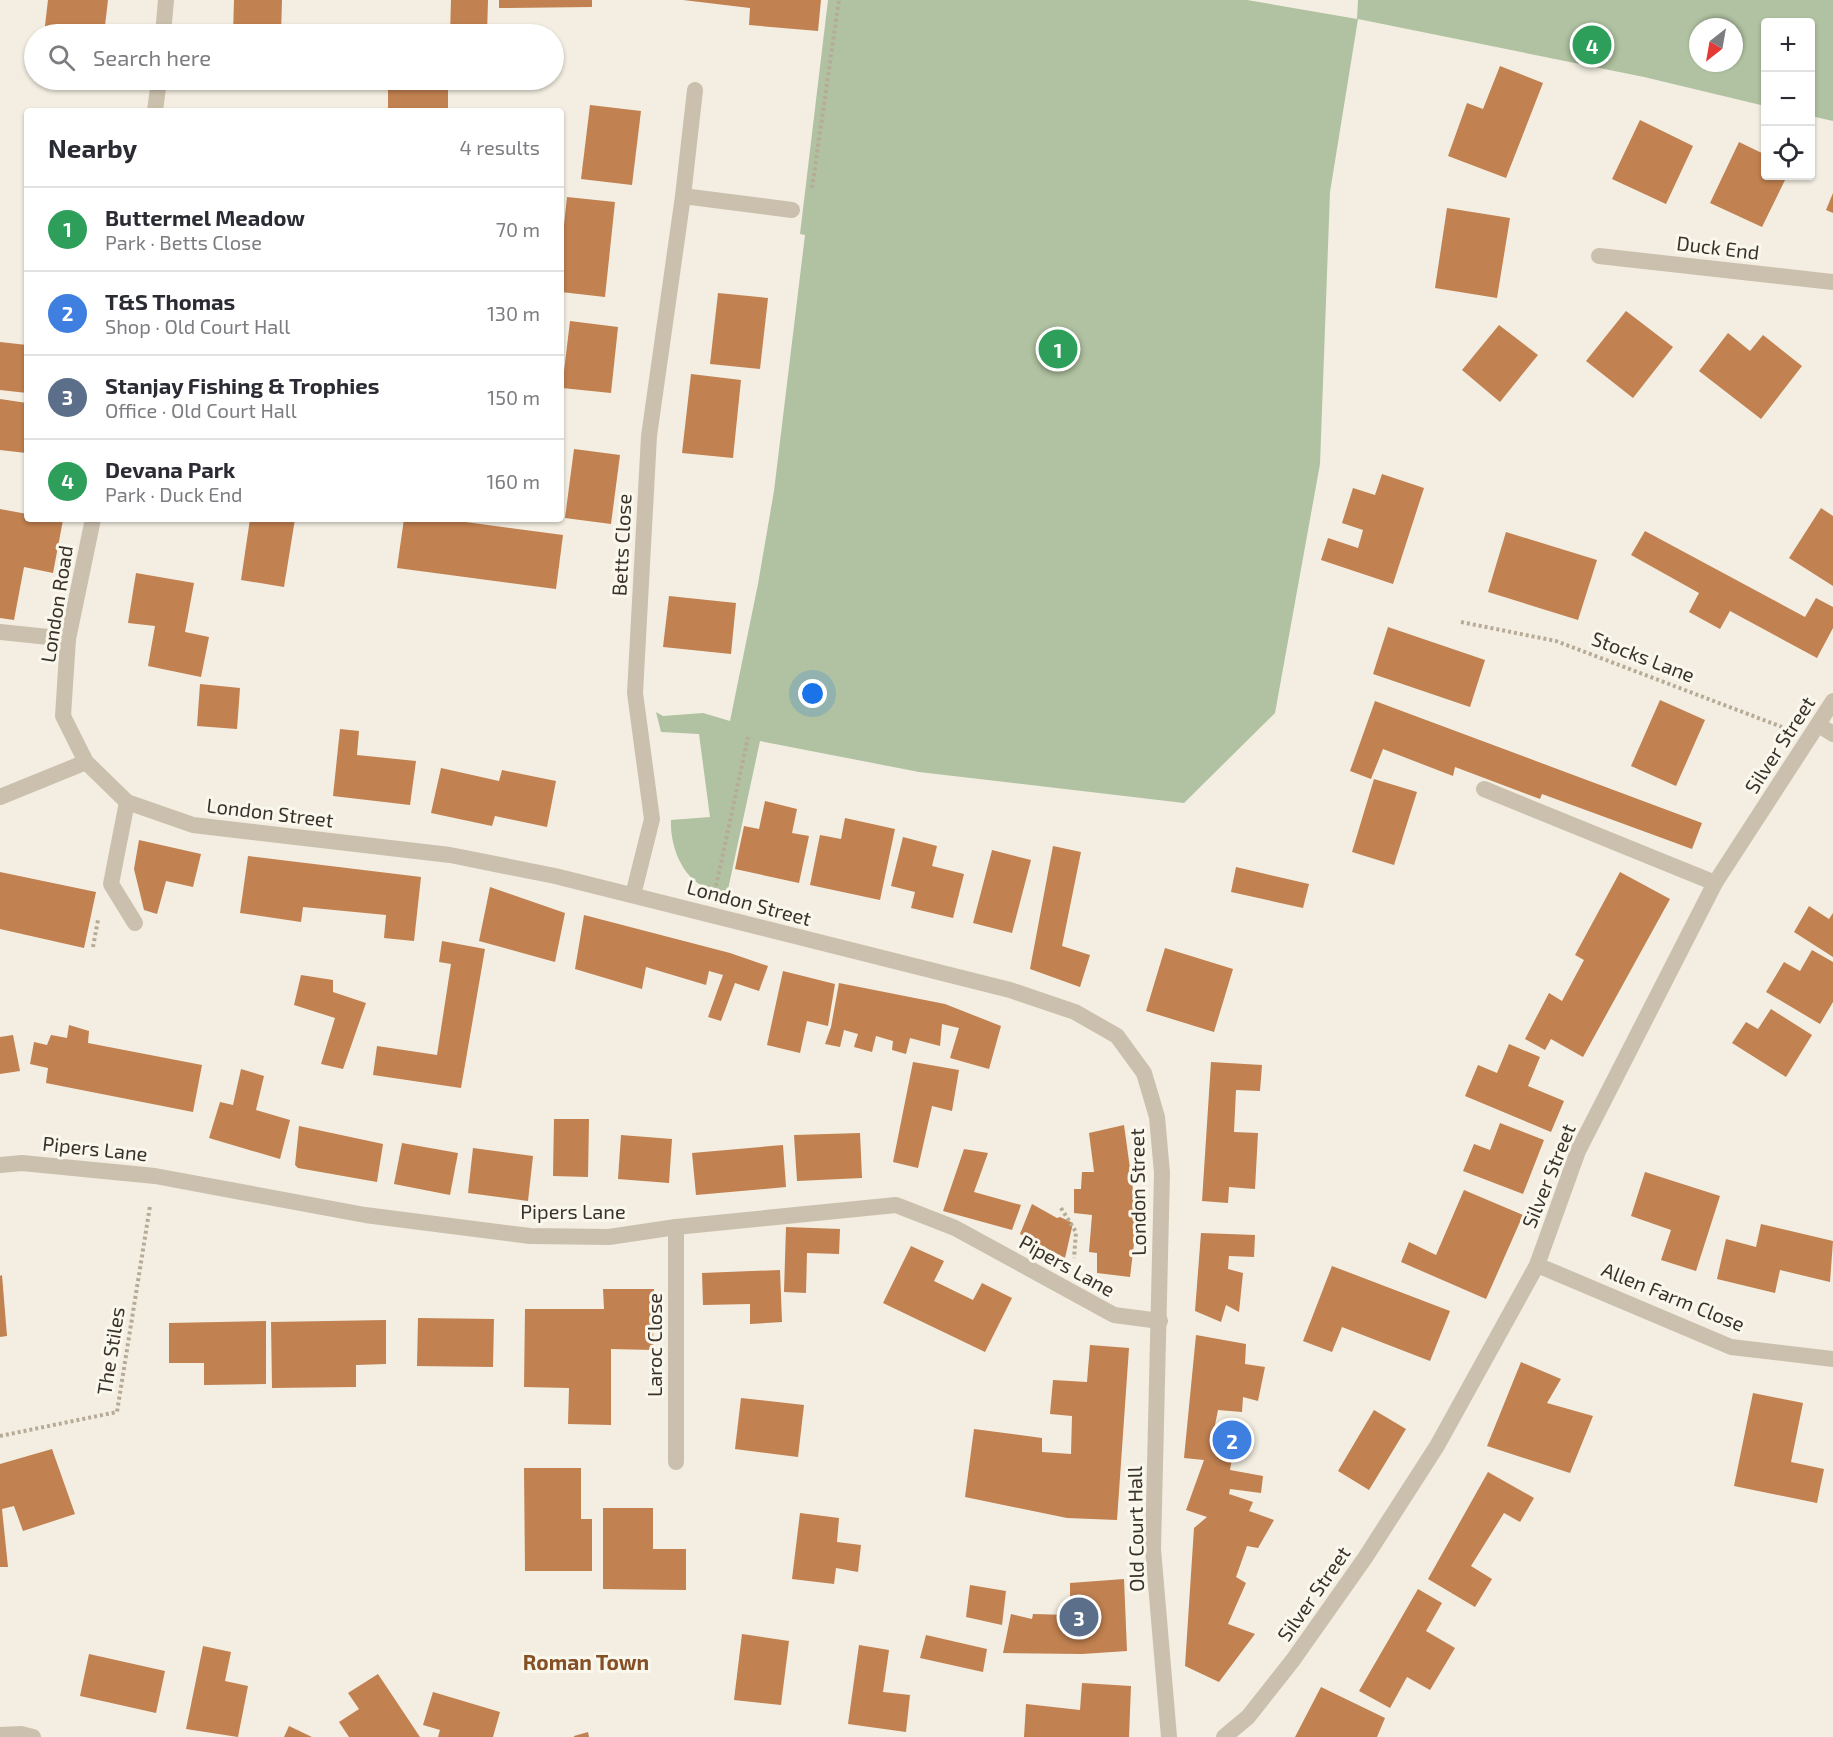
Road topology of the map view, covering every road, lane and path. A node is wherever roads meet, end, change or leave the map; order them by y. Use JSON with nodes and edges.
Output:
{"nodes":[{"id":1,"x":166,"y":0,"type":"edge"},
{"id":2,"x":839,"y":0,"type":"edge"},
{"id":3,"x":164,"y":24,"type":"edge"},
{"id":4,"x":158,"y":90,"type":"edge"},
{"id":5,"x":694,"y":90,"type":"dead end"},
{"id":6,"x":156,"y":108,"type":"edge"},
{"id":7,"x":683,"y":196,"type":"junction"},
{"id":8,"x":792,"y":210,"type":"joint"},
{"id":9,"x":1599,"y":256,"type":"dead end"},
{"id":10,"x":1833,"y":282,"type":"edge"},
{"id":11,"x":92,"y":522,"type":"edge"},
{"id":12,"x":1461,"y":622,"type":"dead end"},
{"id":13,"x":0,"y":632,"type":"edge"},
{"id":14,"x":68,"y":639,"type":"junction"},
{"id":15,"x":1833,"y":701,"type":"edge"},
{"id":16,"x":1826,"y":730,"type":"edge"},
{"id":17,"x":748,"y":737,"type":"dead end"},
{"id":18,"x":1809,"y":741,"type":"junction"},
{"id":19,"x":87,"y":762,"type":"junction"},
{"id":20,"x":1484,"y":789,"type":"dead end"},
{"id":21,"x":0,"y":797,"type":"edge"},
{"id":22,"x":127,"y":802,"type":"junction"},
{"id":23,"x":1715,"y":883,"type":"junction"},
{"id":24,"x":633,"y":896,"type":"junction"},
{"id":25,"x":711,"y":914,"type":"junction"},
{"id":26,"x":135,"y":923,"type":"dead end"},
{"id":27,"x":0,"y":1165,"type":"edge"},
{"id":28,"x":155,"y":1176,"type":"junction"},
{"id":29,"x":1061,"y":1209,"type":"dead end"},
{"id":30,"x":676,"y":1227,"type":"junction"},
{"id":31,"x":1537,"y":1265,"type":"junction"},
{"id":32,"x":1063,"y":1287,"type":"junction"},
{"id":33,"x":1160,"y":1321,"type":"junction"},
{"id":34,"x":1833,"y":1359,"type":"edge"},
{"id":35,"x":0,"y":1436,"type":"edge"},
{"id":36,"x":676,"y":1462,"type":"dead end"},
{"id":37,"x":0,"y":1736,"type":"edge"},
{"id":38,"x":33,"y":1737,"type":"edge"},
{"id":39,"x":1169,"y":1737,"type":"edge"},
{"id":40,"x":1224,"y":1737,"type":"edge"}],
"edges":[{"from":1,"to":3,"type":"street"},
{"from":2,"to":8,"type":"path"},
{"from":4,"to":6,"type":"street"},
{"from":5,"to":7,"type":"street","name":"Betts Close"},
{"from":7,"to":8,"type":"street"},
{"from":7,"to":24,"type":"street","name":"Betts Close"},
{"from":9,"to":10,"type":"street","name":"Duck End"},
{"from":11,"to":14,"type":"street","name":"London Road"},
{"from":12,"to":18,"type":"path","name":"Stocks Lane"},
{"from":13,"to":14,"type":"street"},
{"from":14,"to":19,"type":"street","name":"London Road"},
{"from":15,"to":16,"type":"street","name":"Silver Street"},
{"from":16,"to":18,"type":"street","name":"Silver Street"},
{"from":17,"to":25,"type":"path"},
{"from":18,"to":23,"type":"street","name":"Silver Street"},
{"from":19,"to":21,"type":"street"},
{"from":19,"to":22,"type":"street","name":"London Street"},
{"from":20,"to":23,"type":"street"},
{"from":22,"to":24,"type":"street","name":"London Street"},
{"from":22,"to":26,"type":"street"},
{"from":23,"to":31,"type":"street","name":"Silver Street"},
{"from":24,"to":25,"type":"street","name":"London Street"},
{"from":25,"to":33,"type":"street","name":"London Street"},
{"from":27,"to":28,"type":"street","name":"Pipers Lane"},
{"from":28,"to":30,"type":"street","name":"Pipers Lane"},
{"from":28,"to":35,"type":"path","name":"The Stiles"},
{"from":29,"to":32,"type":"path"},
{"from":30,"to":32,"type":"street","name":"Pipers Lane"},
{"from":30,"to":36,"type":"street","name":"Laroc Close"},
{"from":31,"to":34,"type":"street","name":"Allen Farm Close"},
{"from":31,"to":40,"type":"street","name":"Silver Street"},
{"from":32,"to":33,"type":"street","name":"Pipers Lane"},
{"from":33,"to":39,"type":"street","name":"Old Court Hall"},
{"from":37,"to":38,"type":"street"}]}
